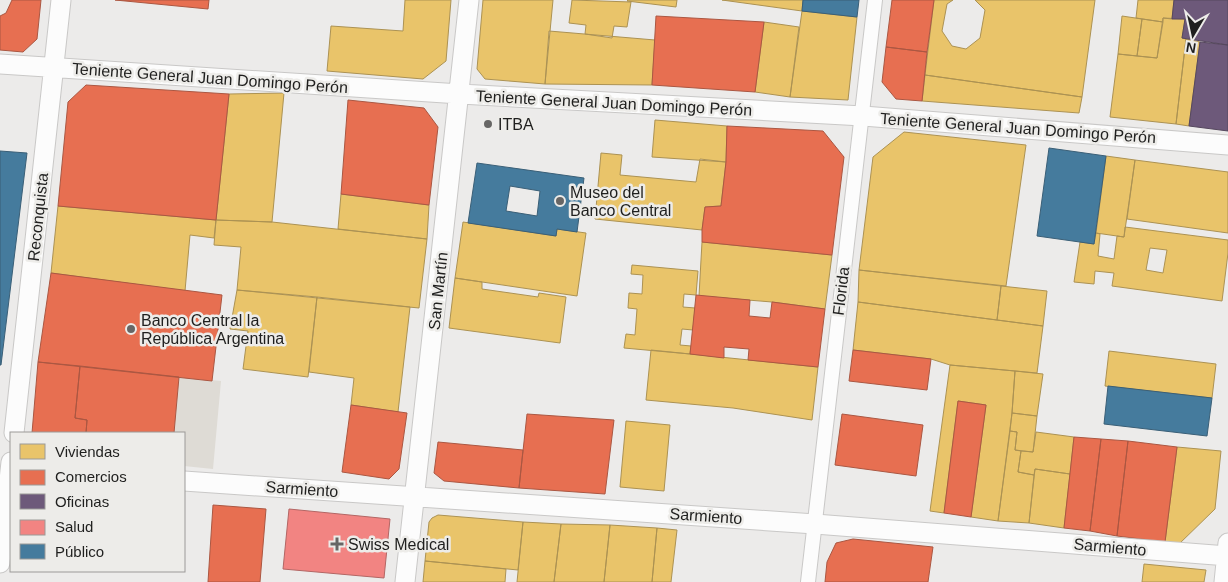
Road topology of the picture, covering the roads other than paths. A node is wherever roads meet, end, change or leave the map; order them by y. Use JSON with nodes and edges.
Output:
{"nodes":[{"id":1,"x":61,"y":0,"type":"edge"},
{"id":2,"x":469,"y":0,"type":"edge"},
{"id":3,"x":875,"y":0,"type":"edge"},
{"id":4,"x":0,"y":64,"type":"edge"},
{"id":5,"x":54,"y":67,"type":"junction"},
{"id":6,"x":460,"y":94,"type":"junction"},
{"id":7,"x":863,"y":116,"type":"junction"},
{"id":8,"x":1228,"y":145,"type":"edge"},
{"id":9,"x":14,"y":432,"type":"edge"},
{"id":10,"x":8,"y":468,"type":"edge"},
{"id":11,"x":185,"y":481,"type":"edge"},
{"id":12,"x":415,"y":496,"type":"junction"},
{"id":13,"x":815,"y":524,"type":"junction"},
{"id":14,"x":1227,"y":552,"type":"edge"},
{"id":15,"x":0,"y":563,"type":"edge"},
{"id":16,"x":405,"y":582,"type":"edge"},
{"id":17,"x":808,"y":582,"type":"edge"},
{"id":18,"x":1224,"y":582,"type":"edge"}],
"edges":[{"from":1,"to":5,"type":"street","name":"Reconquista"},
{"from":2,"to":6,"type":"street","name":"San Martín"},
{"from":3,"to":7,"type":"street","name":"Florida"},
{"from":4,"to":5,"type":"street","name":"Teniente General Juan Domingo Perón"},
{"from":5,"to":6,"type":"street","name":"Teniente General Juan Domingo Perón"},
{"from":5,"to":9,"type":"street","name":"Reconquista"},
{"from":6,"to":7,"type":"street","name":"Teniente General Juan Domingo Perón"},
{"from":6,"to":12,"type":"street","name":"San Martín"},
{"from":7,"to":8,"type":"street","name":"Teniente General Juan Domingo Perón"},
{"from":7,"to":13,"type":"street","name":"Florida"},
{"from":10,"to":15,"type":"street"},
{"from":11,"to":12,"type":"street","name":"Sarmiento"},
{"from":12,"to":13,"type":"street","name":"Sarmiento"},
{"from":12,"to":16,"type":"street","name":"San Martín"},
{"from":13,"to":14,"type":"street","name":"Sarmiento"},
{"from":13,"to":17,"type":"street","name":"Florida"},
{"from":14,"to":18,"type":"street"}]}
